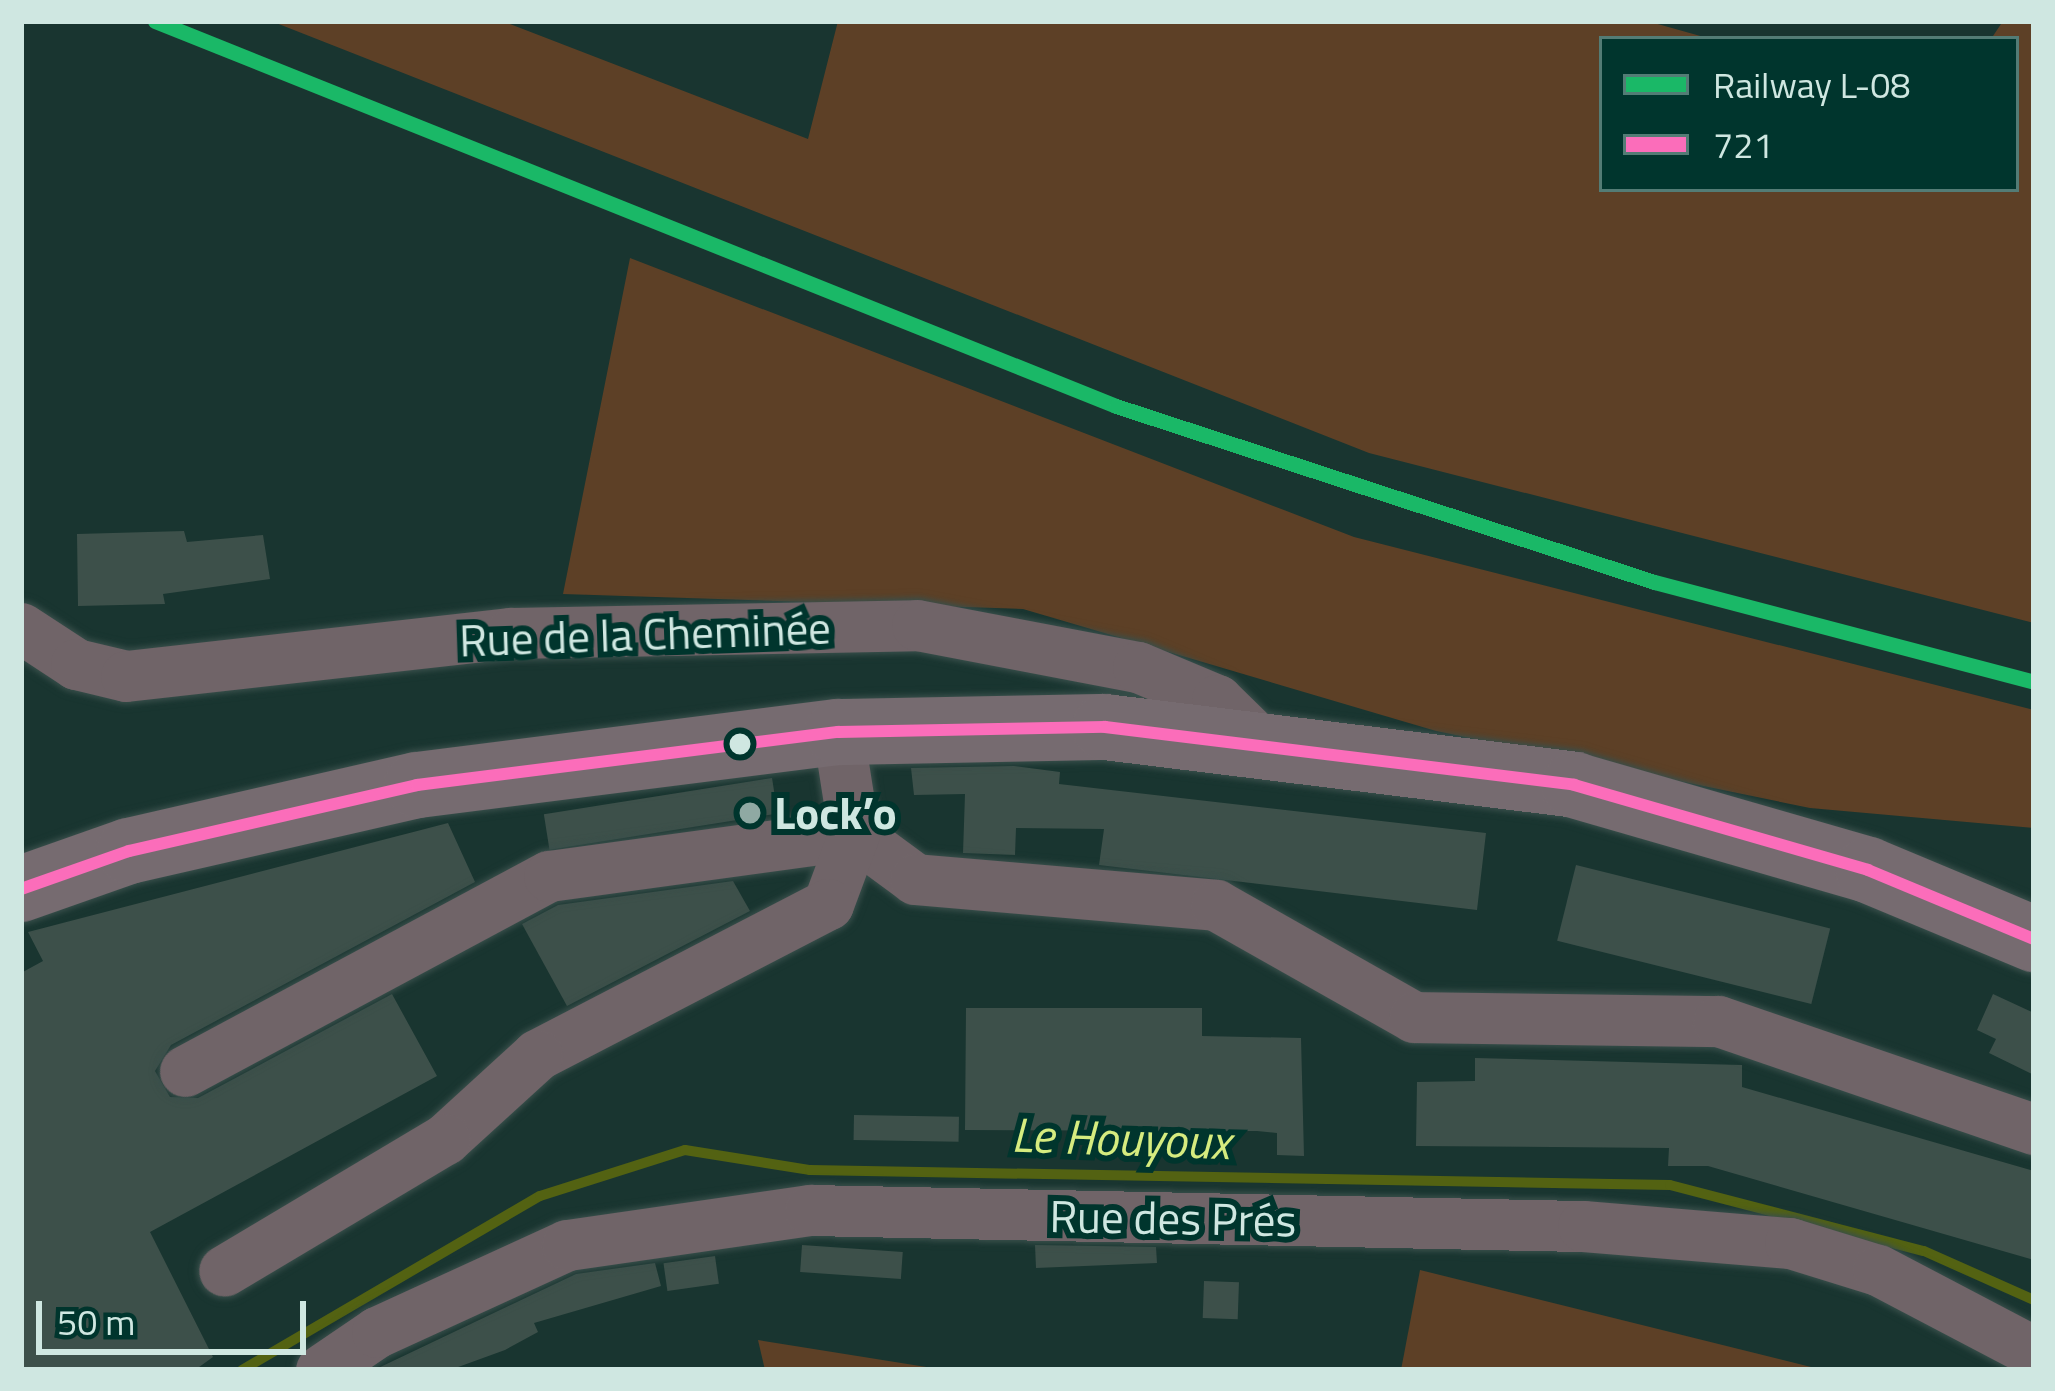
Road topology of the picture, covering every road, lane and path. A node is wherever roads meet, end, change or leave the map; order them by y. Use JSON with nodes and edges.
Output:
{"nodes":[{"id":1,"x":21,"y":628,"type":"edge"},
{"id":2,"x":838,"y":732,"type":"junction"},
{"id":3,"x":1256,"y":738,"type":"junction"},
{"id":4,"x":854,"y":834,"type":"junction"},
{"id":5,"x":21,"y":889,"type":"edge"},
{"id":6,"x":2034,"y":939,"type":"edge"},
{"id":7,"x":185,"y":1071,"type":"dead end"},
{"id":8,"x":2034,"y":1129,"type":"edge"},
{"id":9,"x":224,"y":1271,"type":"dead end"},
{"id":10,"x":2034,"y":1352,"type":"edge"},
{"id":11,"x":321,"y":1370,"type":"edge"}],
"edges":[{"from":1,"to":3,"type":"street","name":"Rue de la Cheminée"},
{"from":2,"to":3,"type":"main road"},
{"from":2,"to":4,"type":"street"},
{"from":2,"to":5,"type":"main road"},
{"from":3,"to":6,"type":"main road"},
{"from":4,"to":7,"type":"street"},
{"from":4,"to":8,"type":"street"},
{"from":4,"to":9,"type":"street"},
{"from":10,"to":11,"type":"street","name":"Rue des Prés"}]}
